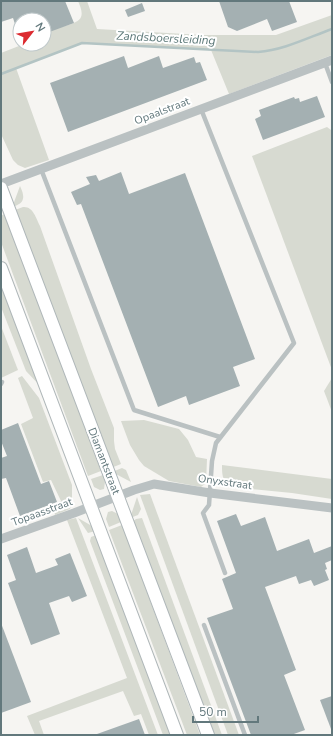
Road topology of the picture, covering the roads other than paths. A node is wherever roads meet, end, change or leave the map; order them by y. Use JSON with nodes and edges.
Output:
{"nodes":[{"id":1,"x":328,"y":62,"type":"edge"},
{"id":2,"x":332,"y":82,"type":"edge"},
{"id":3,"x":201,"y":109,"type":"junction"},
{"id":4,"x":41,"y":169,"type":"junction"},
{"id":5,"x":1,"y":184,"type":"edge"},
{"id":6,"x":1,"y":188,"type":"edge"},
{"id":7,"x":1,"y":268,"type":"edge"},
{"id":8,"x":220,"y":437,"type":"junction"},
{"id":9,"x":210,"y":493,"type":"junction"},
{"id":10,"x":118,"y":496,"type":"junction"},
{"id":11,"x":91,"y":507,"type":"junction"},
{"id":12,"x":332,"y":508,"type":"edge"},
{"id":13,"x":1,"y":539,"type":"edge"},
{"id":14,"x":225,"y":573,"type":"dead end"},
{"id":15,"x":204,"y":625,"type":"dead end"},
{"id":16,"x":177,"y":735,"type":"edge"},
{"id":17,"x":208,"y":735,"type":"edge"},
{"id":18,"x":245,"y":735,"type":"edge"}],
"edges":[{"from":1,"to":2,"type":"lane"},
{"from":1,"to":3,"type":"street","name":"Opaalstraat"},
{"from":3,"to":4,"type":"street","name":"Opaalstraat"},
{"from":3,"to":8,"type":"lane"},
{"from":4,"to":5,"type":"street","name":"Opaalstraat"},
{"from":4,"to":8,"type":"lane"},
{"from":6,"to":10,"type":"main road","name":"Diamantstraat"},
{"from":7,"to":11,"type":"main road"},
{"from":8,"to":9,"type":"lane"},
{"from":9,"to":10,"type":"street","name":"Onyxstraat"},
{"from":9,"to":12,"type":"street","name":"Onyxstraat"},
{"from":9,"to":14,"type":"lane"},
{"from":10,"to":11,"type":"street","name":"Onyxstraat"},
{"from":10,"to":17,"type":"main road","name":"Diamantstraat"},
{"from":11,"to":13,"type":"street","name":"Topaasstraat"},
{"from":11,"to":16,"type":"main road"},
{"from":15,"to":18,"type":"lane"}]}
